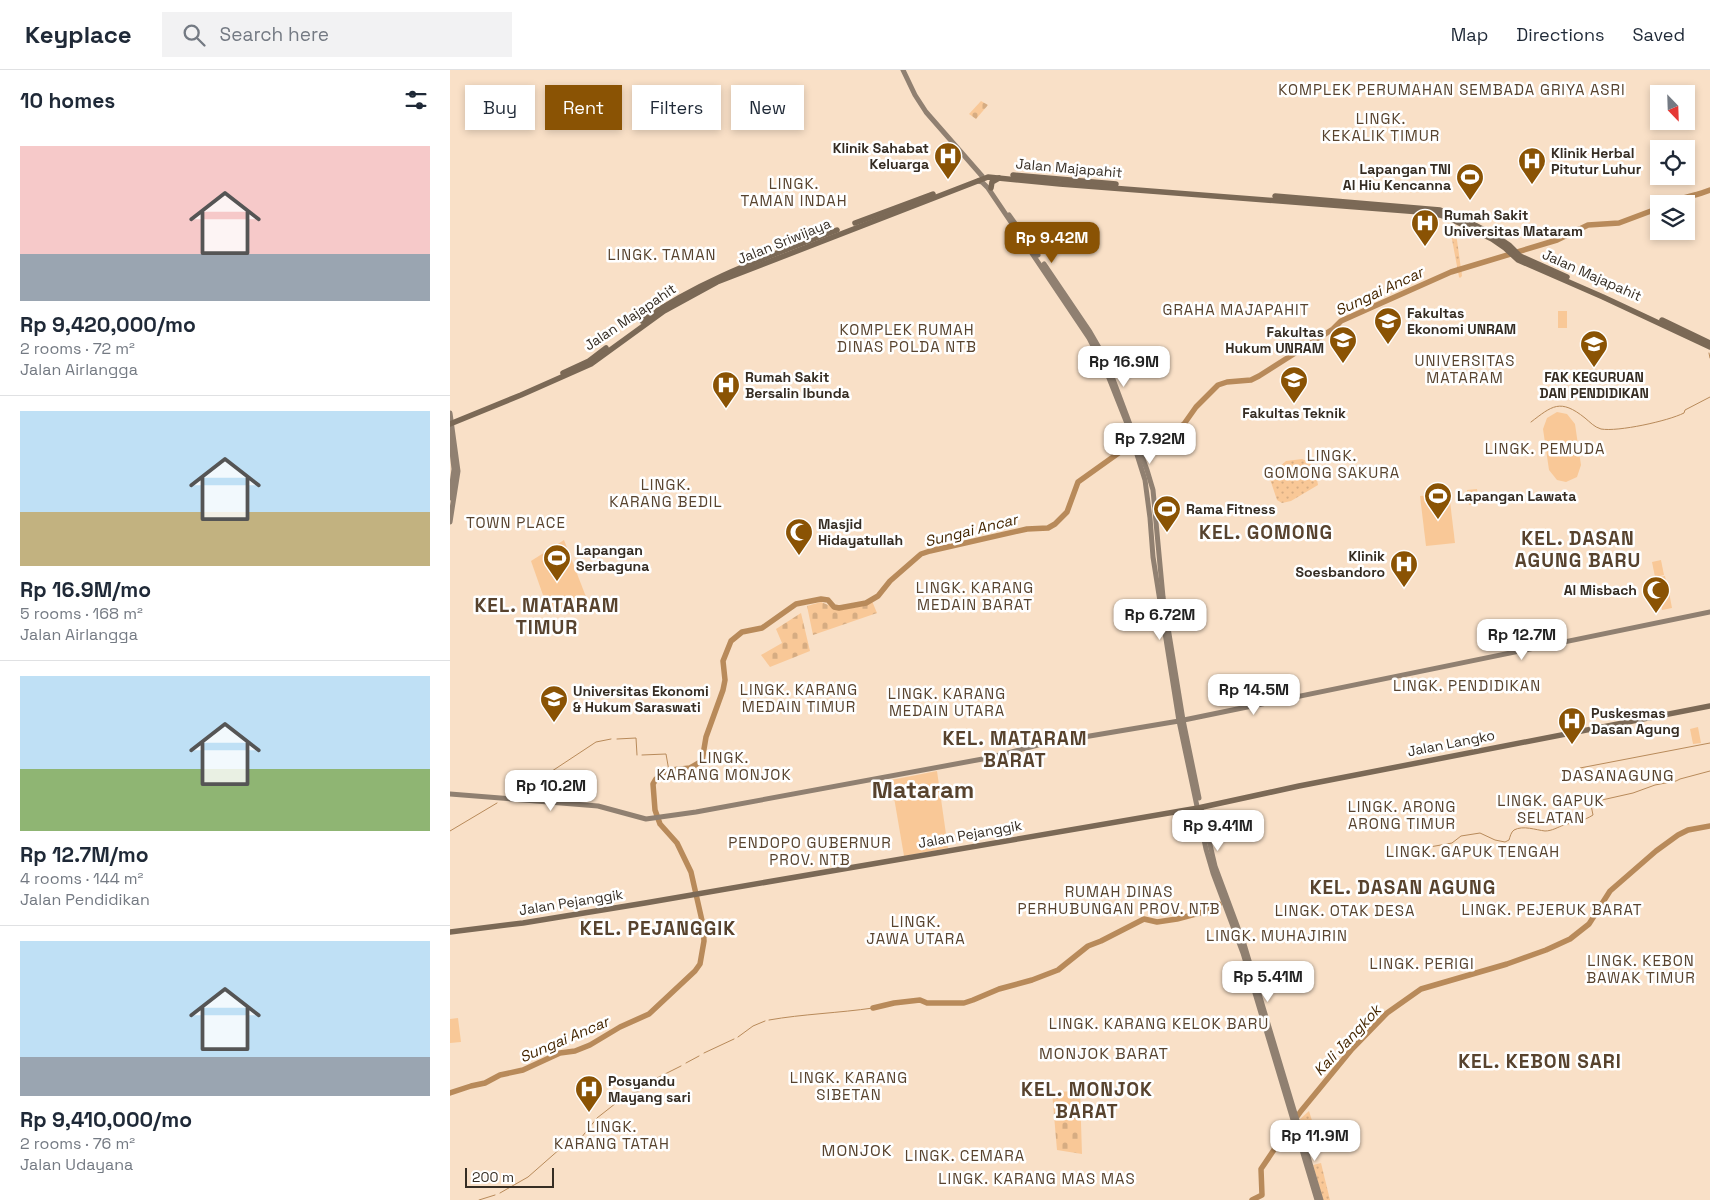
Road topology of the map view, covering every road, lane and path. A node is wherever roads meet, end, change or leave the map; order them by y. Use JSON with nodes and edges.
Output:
{"nodes":[{"id":1,"x":903,"y":70,"type":"edge"},
{"id":2,"x":1001,"y":178,"type":"junction"},
{"id":3,"x":985,"y":183,"type":"junction"},
{"id":4,"x":1117,"y":186,"type":"junction"},
{"id":5,"x":1600,"y":294,"type":"junction"},
{"id":6,"x":1710,"y":342,"type":"edge"},
{"id":7,"x":1710,"y":347,"type":"edge"},
{"id":8,"x":450,"y":413,"type":"edge"},
{"id":9,"x":451,"y":422,"type":"edge"},
{"id":10,"x":450,"y":434,"type":"edge"},
{"id":11,"x":456,"y":475,"type":"junction"},
{"id":12,"x":450,"y":498,"type":"edge"},
{"id":13,"x":450,"y":522,"type":"edge"},
{"id":14,"x":1710,"y":612,"type":"edge"},
{"id":15,"x":1710,"y":706,"type":"edge"},
{"id":16,"x":1181,"y":721,"type":"junction"},
{"id":17,"x":450,"y":794,"type":"edge"},
{"id":18,"x":1200,"y":807,"type":"junction"},
{"id":19,"x":450,"y":932,"type":"edge"},
{"id":20,"x":1314,"y":1187,"type":"junction"},
{"id":21,"x":1316,"y":1200,"type":"edge"},
{"id":22,"x":1321,"y":1200,"type":"edge"}],
"edges":[{"from":1,"to":3,"type":"main road"},
{"from":2,"to":3,"type":"main road","name":"Jalan Majapahit"},
{"from":2,"to":3,"type":"main road"},
{"from":2,"to":4,"type":"main road","name":"Jalan Majapahit"},
{"from":3,"to":4,"type":"main road","name":"Jalan Majapahit"},
{"from":3,"to":9,"type":"main road","name":"Jalan Sriwijaya"},
{"from":3,"to":16,"type":"main road"},
{"from":4,"to":5,"type":"main road","name":"Jalan Majapahit"},
{"from":5,"to":6,"type":"main road","name":"Jalan Majapahit"},
{"from":5,"to":7,"type":"main road","name":"Jalan Majapahit"},
{"from":8,"to":9,"type":"main road"},
{"from":9,"to":11,"type":"main road"},
{"from":10,"to":11,"type":"main road"},
{"from":11,"to":12,"type":"main road"},
{"from":11,"to":13,"type":"main road"},
{"from":14,"to":16,"type":"main road"},
{"from":15,"to":18,"type":"main road","name":"Jalan Langko"},
{"from":16,"to":17,"type":"main road"},
{"from":16,"to":18,"type":"main road"},
{"from":18,"to":19,"type":"main road","name":"Jalan Pejanggik"},
{"from":18,"to":20,"type":"main road"},
{"from":20,"to":21,"type":"main road"},
{"from":20,"to":22,"type":"main road"}]}
